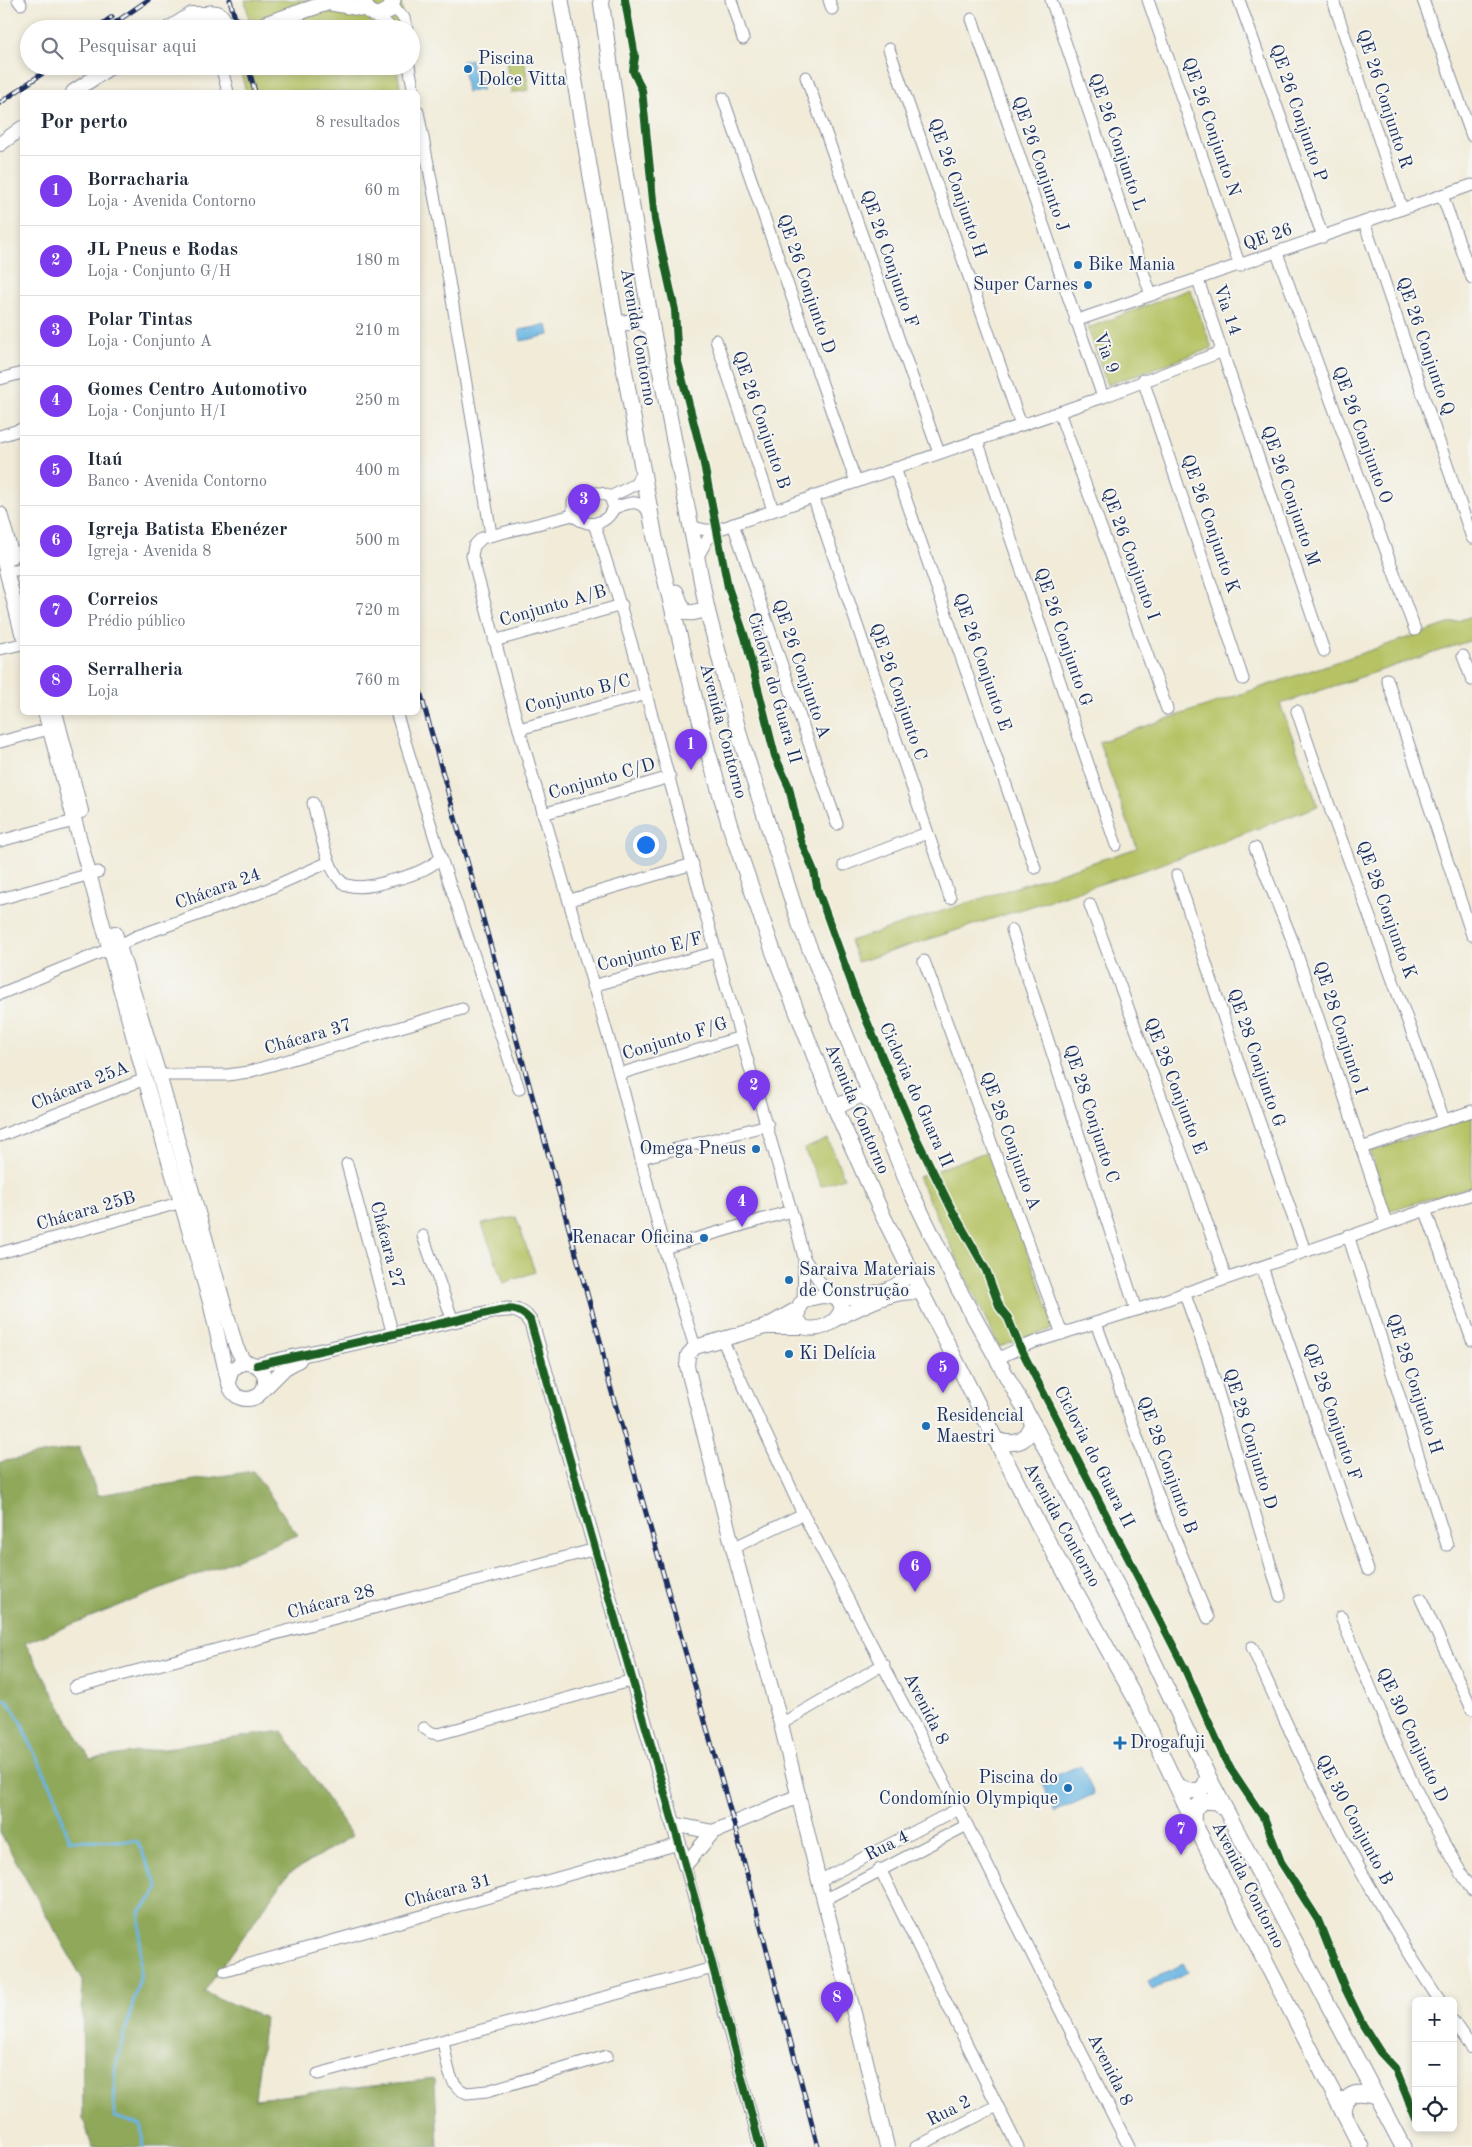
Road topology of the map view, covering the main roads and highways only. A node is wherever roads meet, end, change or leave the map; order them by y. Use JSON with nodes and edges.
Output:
{"nodes":[{"id":1,"x":562,"y":0,"type":"edge"},
{"id":2,"x":601,"y":0,"type":"edge"},
{"id":3,"x":334,"y":2,"type":"edge"},
{"id":4,"x":394,"y":2,"type":"edge"},
{"id":5,"x":370,"y":8,"type":"edge"},
{"id":6,"x":277,"y":20,"type":"edge"},
{"id":7,"x":616,"y":324,"type":"junction"},
{"id":8,"x":652,"y":328,"type":"junction"},
{"id":9,"x":664,"y":577,"type":"junction"},
{"id":10,"x":707,"y":609,"type":"junction"},
{"id":11,"x":874,"y":1105,"type":"junction"},
{"id":12,"x":835,"y":1108,"type":"junction"},
{"id":13,"x":1033,"y":1424,"type":"junction"},
{"id":14,"x":994,"y":1439,"type":"junction"},
{"id":15,"x":1208,"y":1776,"type":"junction"},
{"id":16,"x":1176,"y":1784,"type":"junction"},
{"id":17,"x":1226,"y":1810,"type":"junction"},
{"id":18,"x":1194,"y":1821,"type":"junction"},
{"id":19,"x":1376,"y":2096,"type":"junction"},
{"id":20,"x":1343,"y":2112,"type":"junction"},
{"id":21,"x":1361,"y":2147,"type":"edge"},
{"id":22,"x":1403,"y":2147,"type":"edge"}],
"edges":[{"from":1,"to":7,"type":"main road","name":"Avenida Contorno"},
{"from":2,"to":8,"type":"main road","name":"Avenida Contorno"},
{"from":3,"to":5,"type":"main road"},
{"from":3,"to":6,"type":"main road"},
{"from":4,"to":5,"type":"main road"},
{"from":7,"to":8,"type":"main road"},
{"from":7,"to":9,"type":"main road","name":"Avenida Contorno"},
{"from":8,"to":10,"type":"main road","name":"Avenida Contorno"},
{"from":9,"to":10,"type":"main road"},
{"from":9,"to":12,"type":"main road","name":"Avenida Contorno"},
{"from":10,"to":11,"type":"main road","name":"Avenida Contorno"},
{"from":11,"to":12,"type":"main road"},
{"from":11,"to":13,"type":"main road","name":"Avenida Contorno"},
{"from":12,"to":14,"type":"main road","name":"Avenida Contorno"},
{"from":13,"to":14,"type":"main road"},
{"from":13,"to":15,"type":"main road","name":"Avenida Contorno"},
{"from":14,"to":16,"type":"main road","name":"Avenida Contorno"},
{"from":15,"to":16,"type":"main road"},
{"from":15,"to":17,"type":"main road","name":"Avenida Contorno"},
{"from":16,"to":18,"type":"main road","name":"Avenida Contorno"},
{"from":17,"to":18,"type":"main road"},
{"from":17,"to":19,"type":"main road","name":"Avenida Contorno"},
{"from":18,"to":20,"type":"main road","name":"Avenida Contorno"},
{"from":19,"to":20,"type":"main road"},
{"from":19,"to":22,"type":"main road","name":"Avenida Contorno"},
{"from":20,"to":21,"type":"main road","name":"Avenida Contorno"}]}
